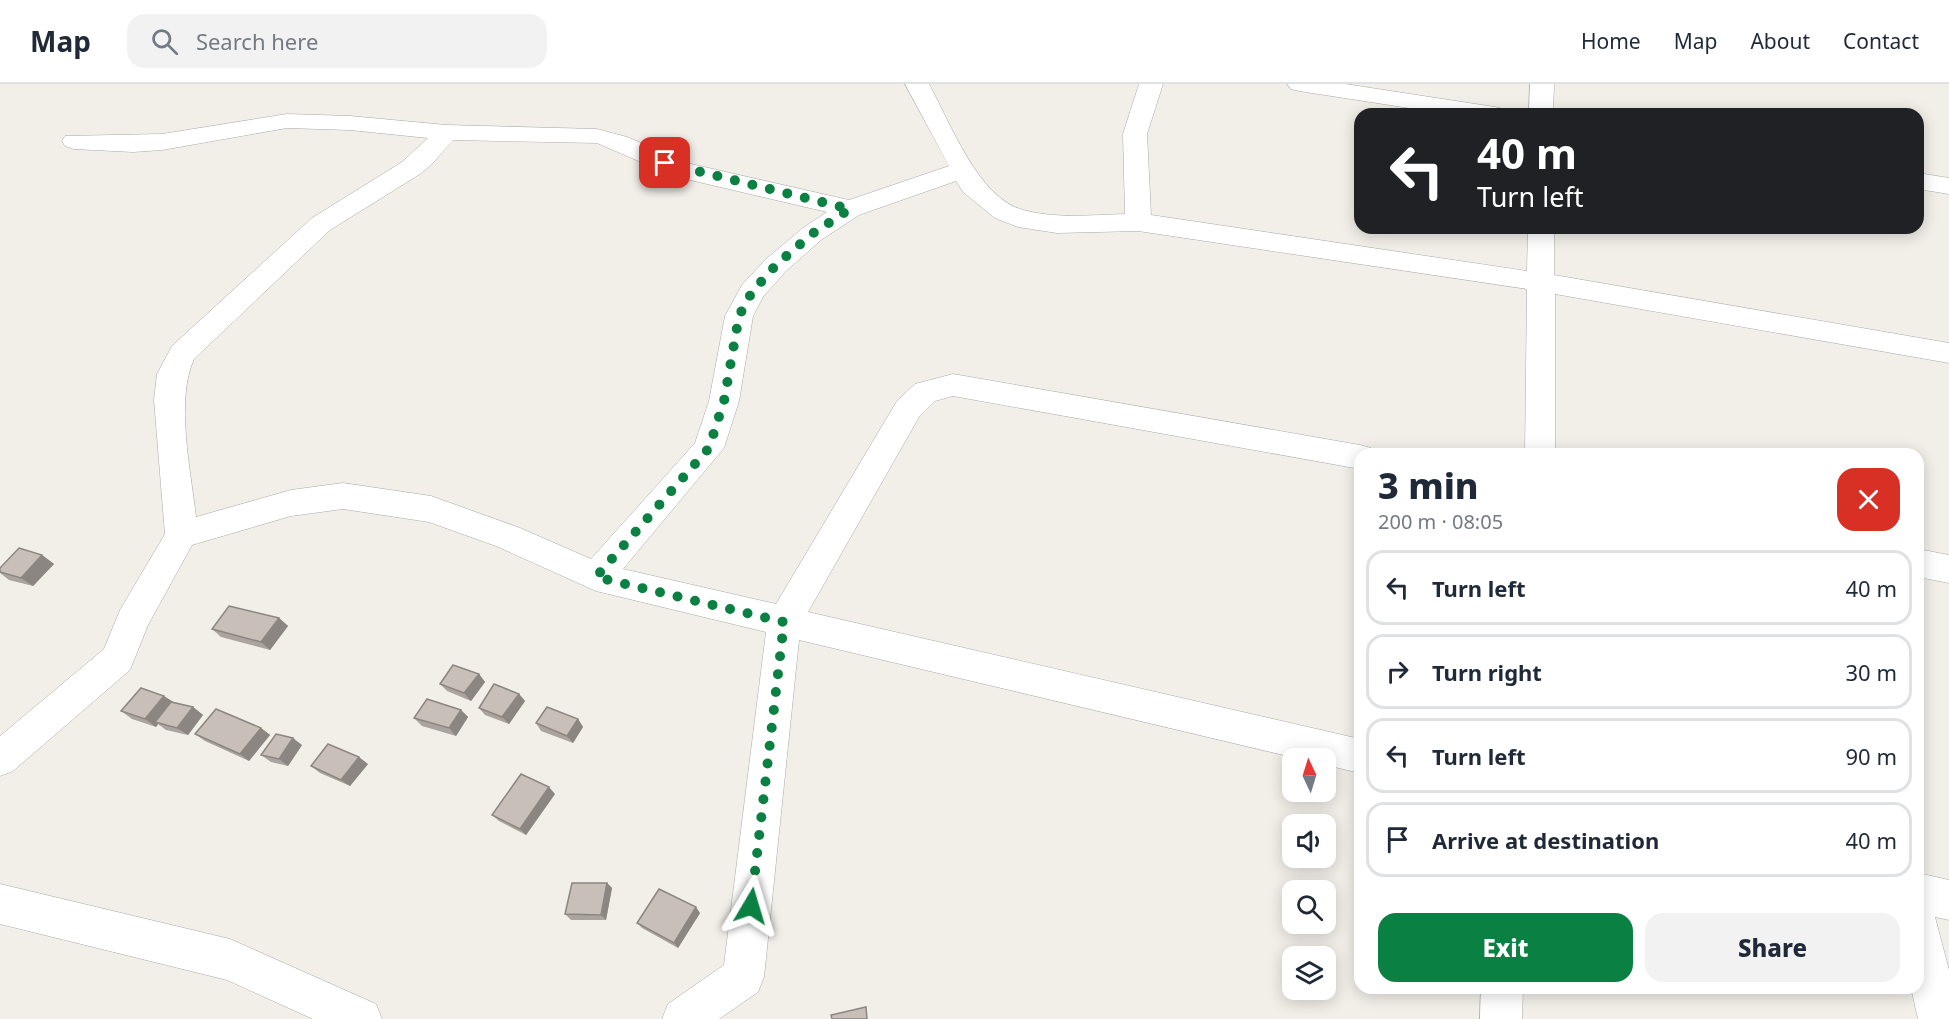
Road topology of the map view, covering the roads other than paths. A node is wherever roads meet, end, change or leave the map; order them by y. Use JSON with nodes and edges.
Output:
{"nodes":[{"id":1,"x":916,"y":84,"type":"edge"},
{"id":2,"x":1151,"y":84,"type":"edge"},
{"id":3,"x":1299,"y":84,"type":"edge"},
{"id":4,"x":1542,"y":84,"type":"edge"},
{"id":5,"x":1456,"y":108,"type":"edge"},
{"id":6,"x":1541,"y":108,"type":"edge"},
{"id":7,"x":446,"y":132,"type":"junction"},
{"id":8,"x":74,"y":141,"type":"dead end"},
{"id":9,"x":962,"y":170,"type":"junction"},
{"id":10,"x":1924,"y":182,"type":"edge"},
{"id":11,"x":1949,"y":186,"type":"edge"},
{"id":12,"x":850,"y":209,"type":"junction"},
{"id":13,"x":1138,"y":222,"type":"junction"},
{"id":14,"x":1541,"y":234,"type":"edge"},
{"id":15,"x":1541,"y":282,"type":"junction"},
{"id":16,"x":1949,"y":353,"type":"edge"},
{"id":17,"x":1540,"y":448,"type":"edge"},
{"id":18,"x":1354,"y":456,"type":"edge"},
{"id":19,"x":181,"y":535,"type":"junction"},
{"id":20,"x":1924,"y":564,"type":"edge"},
{"id":21,"x":1949,"y":569,"type":"edge"},
{"id":22,"x":596,"y":577,"type":"junction"},
{"id":23,"x":784,"y":622,"type":"junction"},
{"id":24,"x":1354,"y":755,"type":"edge"},
{"id":25,"x":0,"y":759,"type":"edge"},
{"id":26,"x":1924,"y":894,"type":"edge"},
{"id":27,"x":1949,"y":900,"type":"edge"},
{"id":28,"x":0,"y":904,"type":"edge"},
{"id":29,"x":1924,"y":952,"type":"edge"},
{"id":30,"x":1502,"y":994,"type":"edge"},
{"id":31,"x":361,"y":1019,"type":"edge"},
{"id":32,"x":683,"y":1019,"type":"edge"},
{"id":33,"x":1501,"y":1019,"type":"edge"},
{"id":34,"x":1939,"y":1019,"type":"edge"}],
"edges":[{"from":1,"to":9,"type":"street"},
{"from":2,"to":13,"type":"street"},
{"from":3,"to":5,"type":"street"},
{"from":4,"to":6,"type":"street"},
{"from":7,"to":8,"type":"street"},
{"from":7,"to":12,"type":"street"},
{"from":7,"to":19,"type":"street"},
{"from":9,"to":12,"type":"street"},
{"from":9,"to":13,"type":"street"},
{"from":10,"to":11,"type":"street"},
{"from":12,"to":22,"type":"street"},
{"from":13,"to":15,"type":"street"},
{"from":14,"to":15,"type":"street"},
{"from":15,"to":16,"type":"street"},
{"from":15,"to":17,"type":"street"},
{"from":18,"to":23,"type":"street"},
{"from":19,"to":22,"type":"street"},
{"from":19,"to":25,"type":"street"},
{"from":20,"to":21,"type":"street"},
{"from":22,"to":23,"type":"street"},
{"from":23,"to":24,"type":"street"},
{"from":23,"to":32,"type":"street"},
{"from":26,"to":27,"type":"street"},
{"from":28,"to":31,"type":"street"},
{"from":29,"to":34,"type":"street"},
{"from":30,"to":33,"type":"street"}]}
